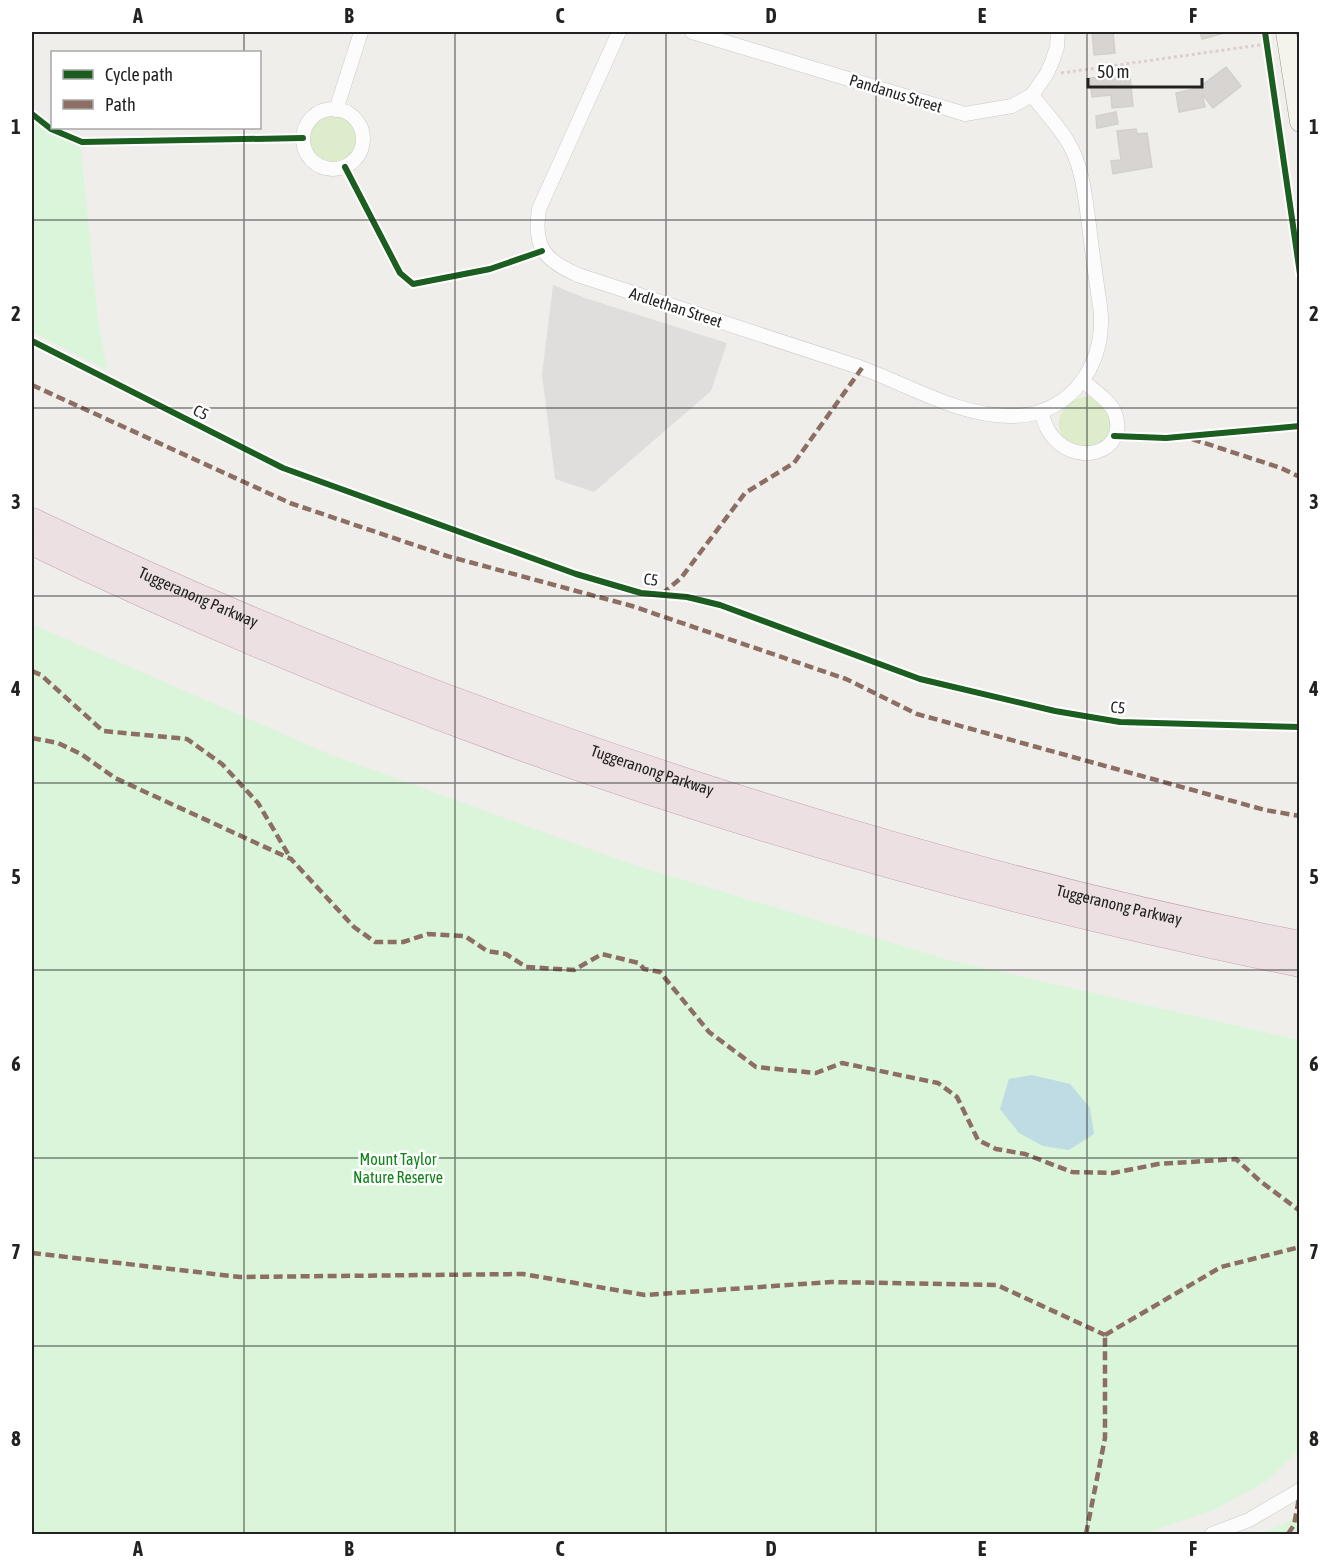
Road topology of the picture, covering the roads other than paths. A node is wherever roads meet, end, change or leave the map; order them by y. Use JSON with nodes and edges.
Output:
{"nodes":[{"id":1,"x":361,"y":32,"type":"edge"},
{"id":2,"x":620,"y":32,"type":"edge"},
{"id":3,"x":692,"y":32,"type":"edge"},
{"id":4,"x":1058,"y":32,"type":"edge"},
{"id":5,"x":1286,"y":32,"type":"edge"},
{"id":6,"x":1032,"y":95,"type":"junction"},
{"id":7,"x":336,"y":110,"type":"junction"},
{"id":8,"x":1299,"y":122,"type":"edge"},
{"id":9,"x":1083,"y":381,"type":"junction"},
{"id":10,"x":1041,"y":412,"type":"junction"},
{"id":11,"x":32,"y":520,"type":"edge"},
{"id":12,"x":32,"y":542,"type":"edge"},
{"id":13,"x":1299,"y":944,"type":"edge"},
{"id":14,"x":1299,"y":964,"type":"edge"},
{"id":15,"x":1299,"y":1490,"type":"edge"},
{"id":16,"x":1212,"y":1534,"type":"edge"}],
"edges":[{"from":1,"to":7,"type":"street"},
{"from":2,"to":10,"type":"street","name":"Ardlethan Street"},
{"from":3,"to":6,"type":"street","name":"Pandanus Street"},
{"from":4,"to":6,"type":"street"},
{"from":5,"to":8,"type":"main road"},
{"from":6,"to":9,"type":"street","name":"Ardlethan Street"},
{"from":7,"to":7,"type":"street"},
{"from":9,"to":10,"type":"street","name":"Ardlethan Street"},
{"from":9,"to":10,"type":"street"},
{"from":11,"to":13,"type":"highway","name":"Tuggeranong Parkway"},
{"from":12,"to":14,"type":"highway","name":"Tuggeranong Parkway"},
{"from":15,"to":16,"type":"street"}]}
